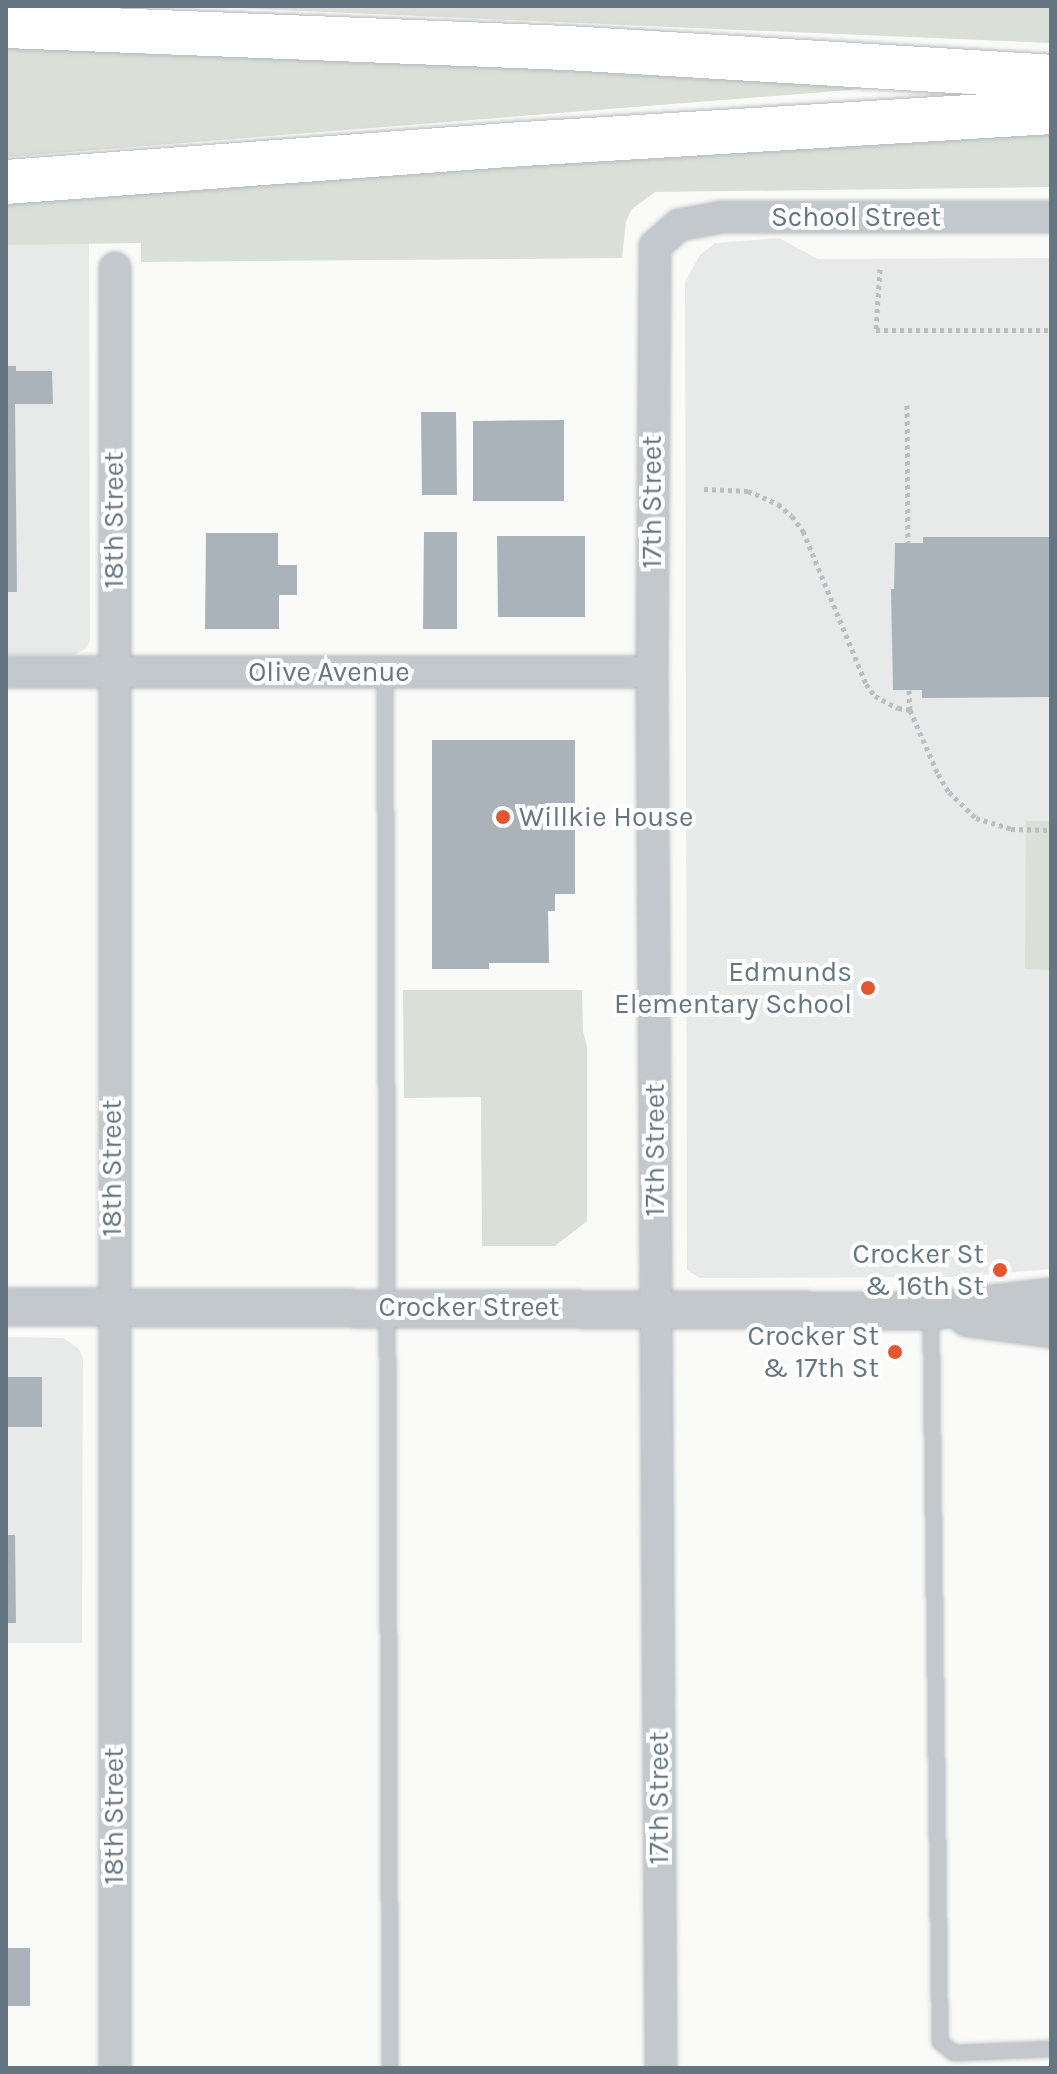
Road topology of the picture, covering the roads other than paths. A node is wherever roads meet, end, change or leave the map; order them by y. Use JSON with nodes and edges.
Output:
{"nodes":[{"id":1,"x":6,"y":26,"type":"edge"},
{"id":2,"x":1051,"y":77,"type":"edge"},
{"id":3,"x":1051,"y":112,"type":"edge"},
{"id":4,"x":6,"y":182,"type":"edge"},
{"id":5,"x":1051,"y":217,"type":"edge"},
{"id":6,"x":665,"y":235,"type":"joint"},
{"id":7,"x":115,"y":268,"type":"dead end"},
{"id":8,"x":6,"y":672,"type":"edge"},
{"id":9,"x":113,"y":672,"type":"junction"},
{"id":10,"x":385,"y":672,"type":"junction"},
{"id":11,"x":652,"y":672,"type":"junction"},
{"id":12,"x":1051,"y":1297,"type":"edge"},
{"id":13,"x":6,"y":1307,"type":"edge"},
{"id":14,"x":112,"y":1307,"type":"junction"},
{"id":15,"x":387,"y":1307,"type":"junction"},
{"id":16,"x":656,"y":1308,"type":"junction"},
{"id":17,"x":931,"y":1311,"type":"junction"},
{"id":18,"x":1051,"y":1329,"type":"edge"},
{"id":19,"x":1051,"y":2049,"type":"edge"},
{"id":20,"x":115,"y":2068,"type":"edge"},
{"id":21,"x":390,"y":2068,"type":"edge"},
{"id":22,"x":661,"y":2068,"type":"edge"}],
"edges":[{"from":1,"to":2,"type":"highway"},
{"from":3,"to":4,"type":"highway"},
{"from":5,"to":6,"type":"street","name":"School Street"},
{"from":6,"to":11,"type":"street","name":"17th Street"},
{"from":7,"to":9,"type":"street","name":"18th Street"},
{"from":8,"to":9,"type":"street","name":"Olive Avenue"},
{"from":9,"to":10,"type":"street","name":"Olive Avenue"},
{"from":9,"to":14,"type":"street","name":"18th Street"},
{"from":10,"to":11,"type":"street","name":"Olive Avenue"},
{"from":10,"to":15,"type":"lane"},
{"from":11,"to":16,"type":"street","name":"17th Street"},
{"from":12,"to":17,"type":"street","name":"Crocker Street"},
{"from":13,"to":14,"type":"street","name":"Crocker Street"},
{"from":14,"to":15,"type":"street","name":"Crocker Street"},
{"from":14,"to":20,"type":"street","name":"18th Street"},
{"from":15,"to":16,"type":"street","name":"Crocker Street"},
{"from":15,"to":21,"type":"lane"},
{"from":16,"to":17,"type":"street","name":"Crocker Street"},
{"from":16,"to":22,"type":"street","name":"17th Street"},
{"from":17,"to":18,"type":"street","name":"Crocker Street"},
{"from":17,"to":19,"type":"lane"}]}
